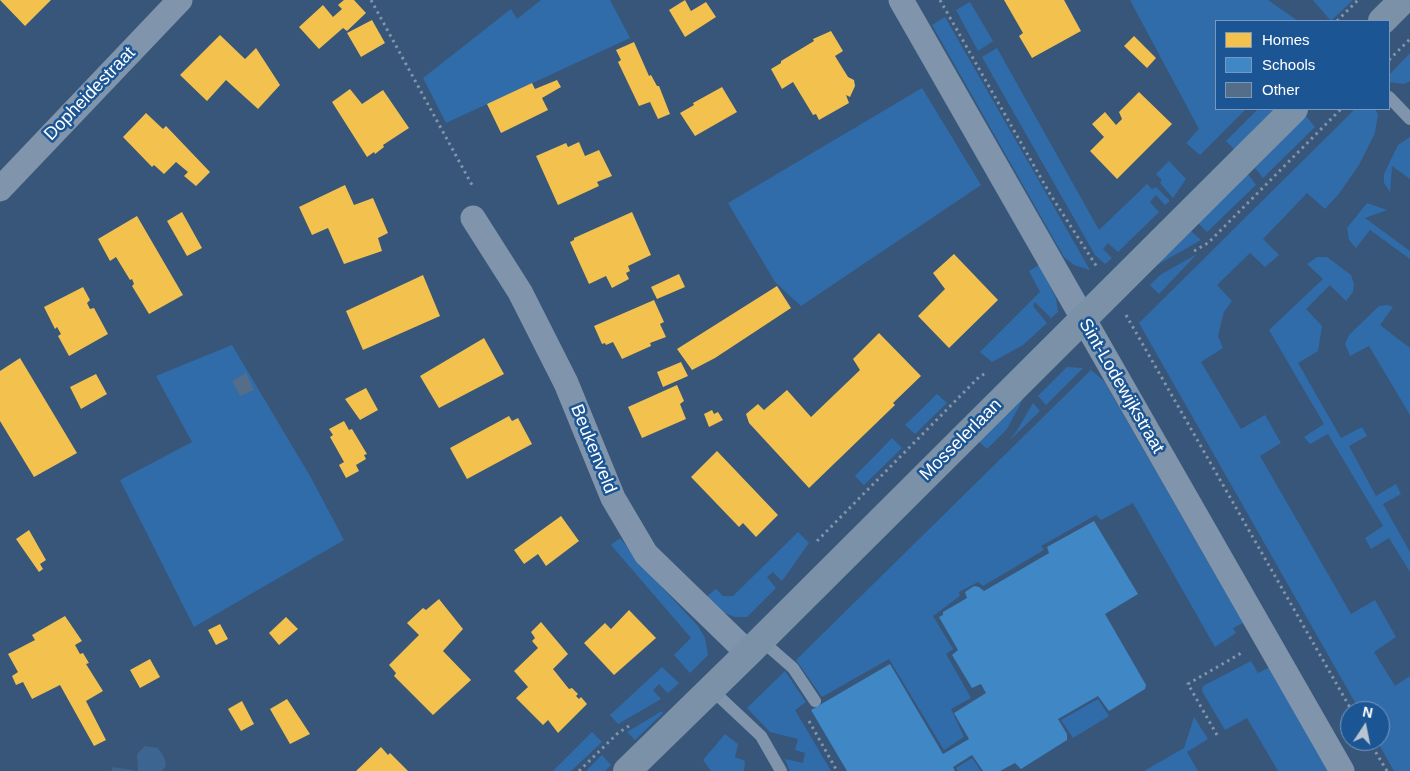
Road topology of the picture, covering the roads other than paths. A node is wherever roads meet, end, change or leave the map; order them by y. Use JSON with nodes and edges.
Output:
{"nodes":[{"id":1,"x":180,"y":0,"type":"edge"},
{"id":2,"x":901,"y":0,"type":"edge"},
{"id":3,"x":1403,"y":0,"type":"edge"},
{"id":4,"x":1383,"y":20,"type":"edge"},
{"id":5,"x":1390,"y":98,"type":"edge"},
{"id":6,"x":1293,"y":110,"type":"edge"},
{"id":7,"x":1410,"y":119,"type":"edge"},
{"id":8,"x":0,"y":189,"type":"edge"},
{"id":9,"x":473,"y":218,"type":"dead end"},
{"id":10,"x":1083,"y":320,"type":"junction"},
{"id":11,"x":755,"y":646,"type":"junction"},
{"id":12,"x":711,"y":689,"type":"junction"},
{"id":13,"x":815,"y":701,"type":"road end"},
{"id":14,"x":627,"y":771,"type":"edge"},
{"id":15,"x":781,"y":771,"type":"edge"},
{"id":16,"x":1342,"y":771,"type":"edge"}],
"edges":[{"from":1,"to":8,"type":"street","name":"Dopheidestraat"},
{"from":2,"to":10,"type":"street","name":"Sint-Lodewijkstraat"},
{"from":3,"to":4,"type":"street"},
{"from":5,"to":7,"type":"lane"},
{"from":6,"to":10,"type":"street","name":"Mosselerlaan"},
{"from":9,"to":11,"type":"street","name":"Beukenveld"},
{"from":10,"to":11,"type":"street","name":"Mosselerlaan"},
{"from":10,"to":16,"type":"street","name":"Sint-Lodewijkstraat"},
{"from":11,"to":12,"type":"street","name":"Mosselerlaan"},
{"from":11,"to":13,"type":"lane"},
{"from":12,"to":14,"type":"street","name":"Mosselerlaan"},
{"from":12,"to":15,"type":"lane"}]}
